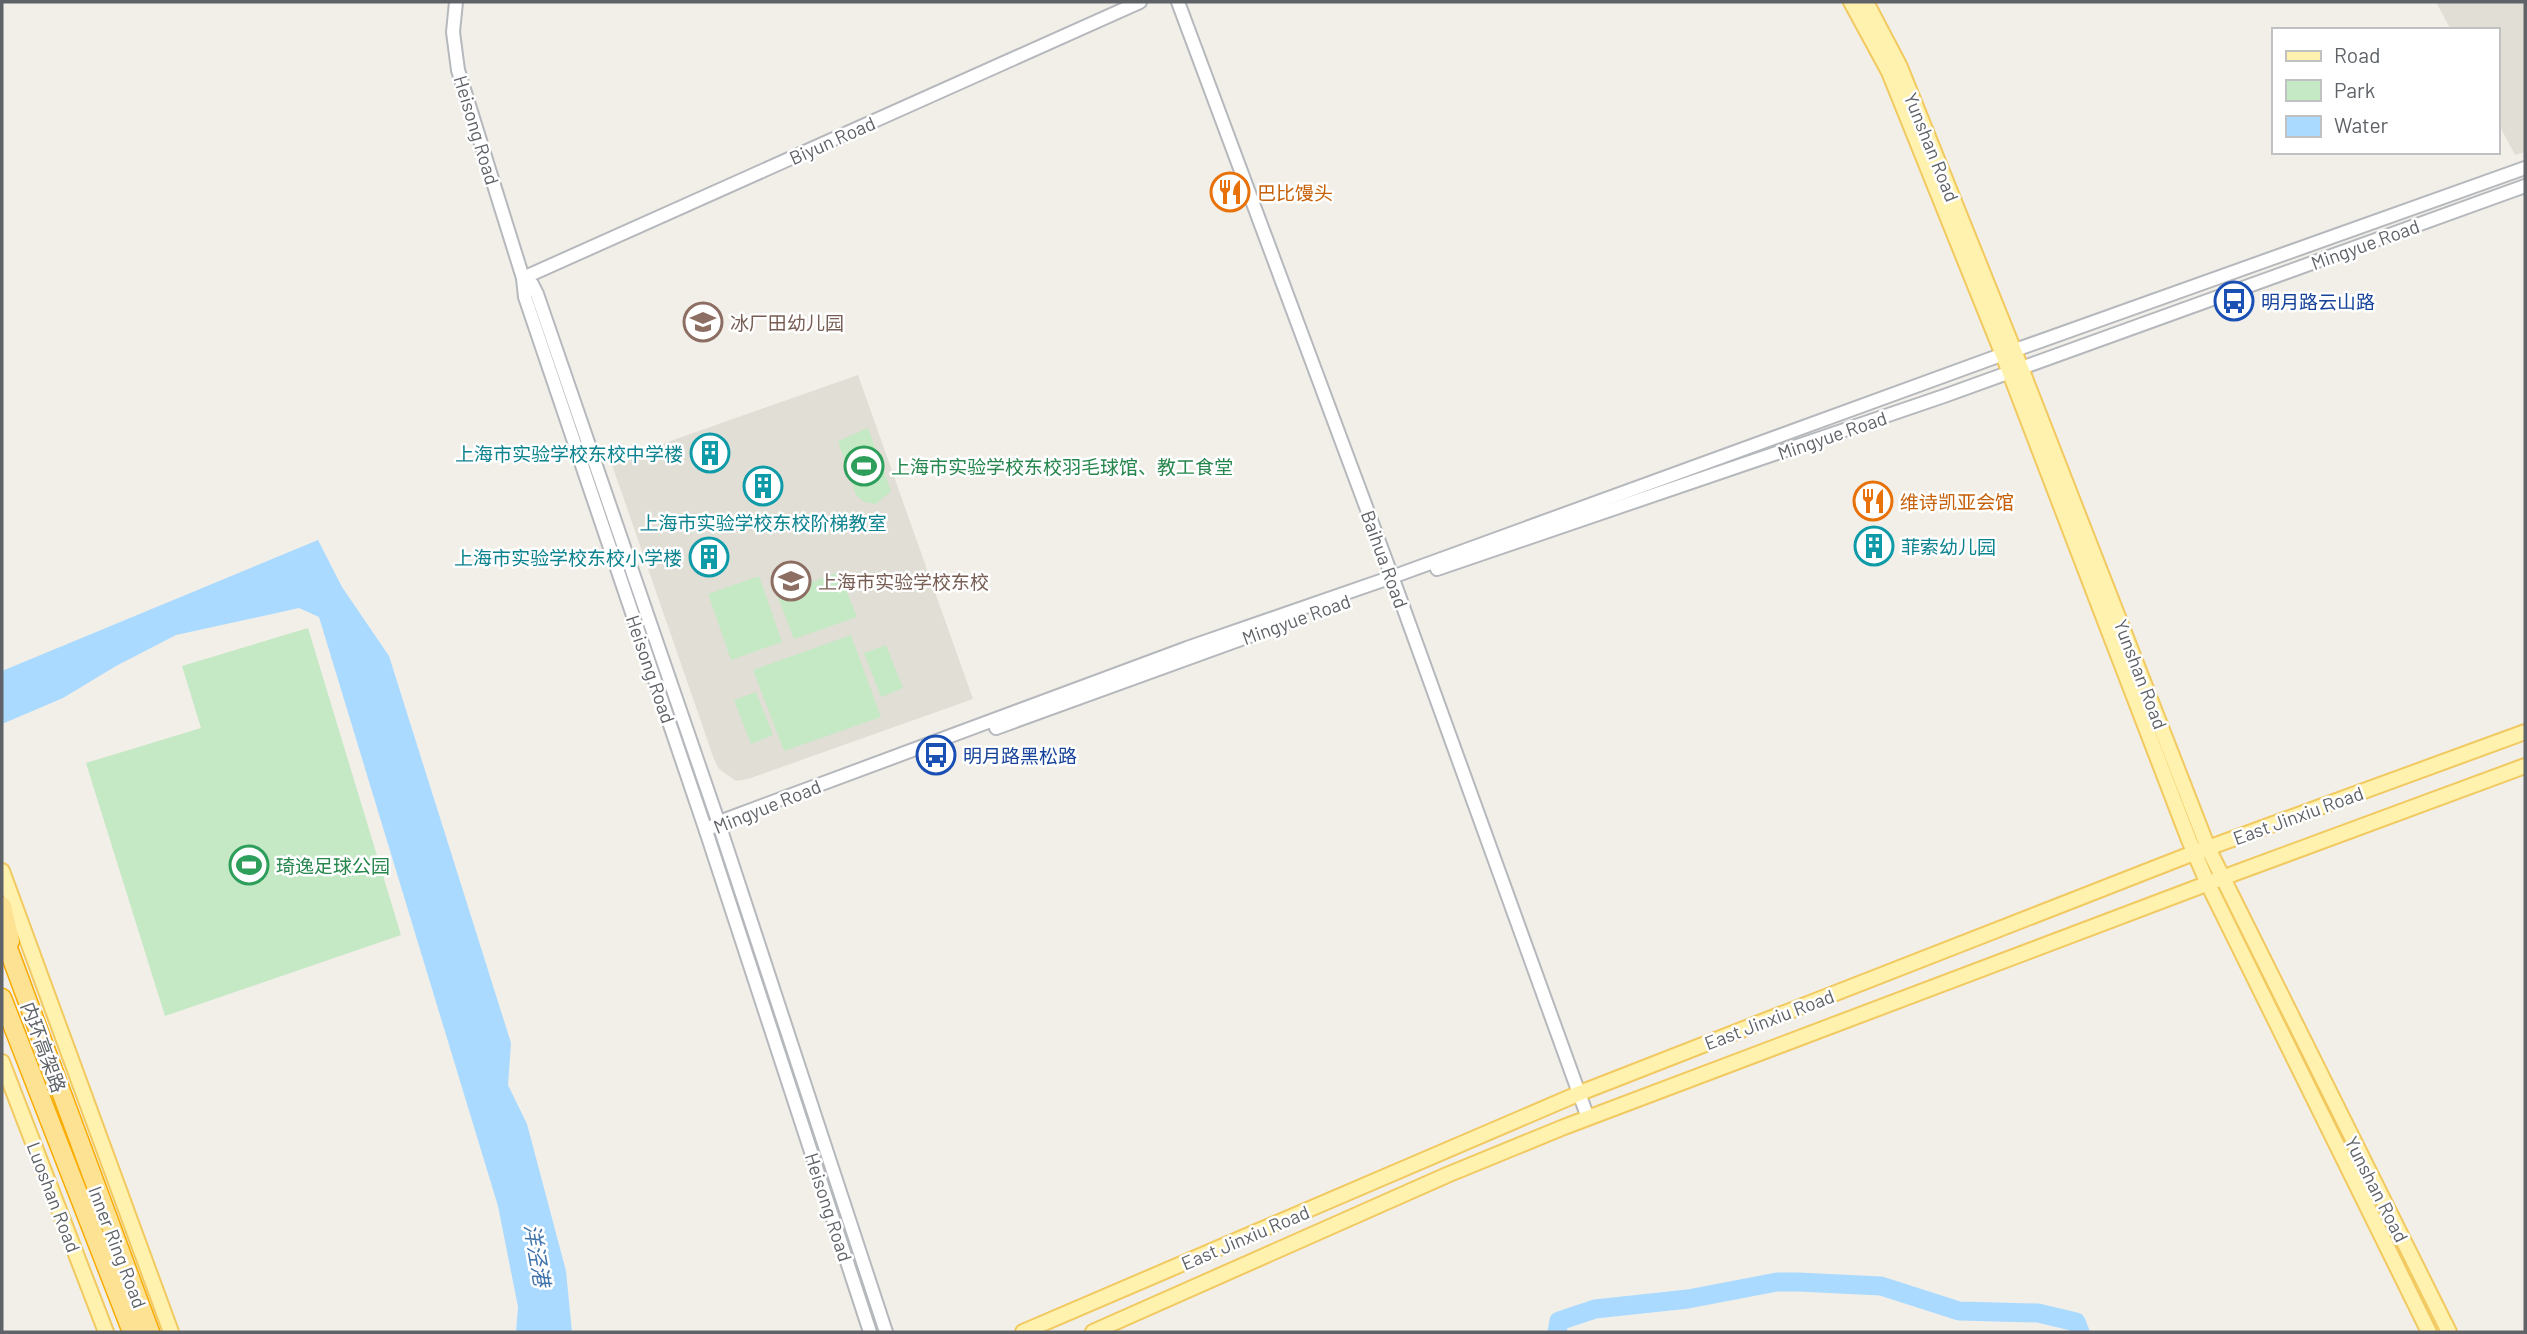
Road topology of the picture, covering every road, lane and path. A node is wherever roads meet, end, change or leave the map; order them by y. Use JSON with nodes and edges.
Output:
{"nodes":[{"id":1,"x":456,"y":2,"type":"edge"},
{"id":2,"x":1140,"y":2,"type":"edge"},
{"id":3,"x":1178,"y":2,"type":"edge"},
{"id":4,"x":1851,"y":2,"type":"edge"},
{"id":5,"x":1866,"y":2,"type":"edge"},
{"id":6,"x":2525,"y":168,"type":"edge"},
{"id":7,"x":2525,"y":186,"type":"edge"},
{"id":8,"x":523,"y":278,"type":"junction"},
{"id":9,"x":2008,"y":353,"type":"junction"},
{"id":10,"x":2014,"y":370,"type":"junction"},
{"id":11,"x":1393,"y":580,"type":"junction"},
{"id":12,"x":2525,"y":732,"type":"edge"},
{"id":13,"x":2525,"y":766,"type":"edge"},
{"id":14,"x":720,"y":826,"type":"junction"},
{"id":15,"x":706,"y":831,"type":"junction"},
{"id":16,"x":2202,"y":850,"type":"junction"},
{"id":17,"x":2,"y":871,"type":"edge"},
{"id":18,"x":2222,"y":879,"type":"junction"},
{"id":19,"x":2208,"y":884,"type":"junction"},
{"id":20,"x":2,"y":906,"type":"edge"},
{"id":21,"x":2,"y":932,"type":"edge"},
{"id":22,"x":16,"y":972,"type":"junction"},
{"id":23,"x":2,"y":998,"type":"edge"},
{"id":24,"x":2,"y":1062,"type":"edge"},
{"id":25,"x":1580,"y":1093,"type":"junction"},
{"id":26,"x":1588,"y":1118,"type":"junction"},
{"id":27,"x":77,"y":1165,"type":"junction"},
{"id":28,"x":106,"y":1332,"type":"edge"},
{"id":29,"x":132,"y":1332,"type":"edge"},
{"id":30,"x":150,"y":1332,"type":"edge"},
{"id":31,"x":171,"y":1332,"type":"edge"},
{"id":32,"x":870,"y":1332,"type":"edge"},
{"id":33,"x":886,"y":1332,"type":"edge"},
{"id":34,"x":1023,"y":1332,"type":"edge"},
{"id":35,"x":1093,"y":1332,"type":"edge"},
{"id":36,"x":2429,"y":1332,"type":"edge"},
{"id":37,"x":2449,"y":1332,"type":"edge"}],
"edges":[{"from":1,"to":8,"type":"street","name":"Heisong Road"},
{"from":2,"to":8,"type":"street","name":"Biyun Road"},
{"from":3,"to":11,"type":"street","name":"Baihua Road"},
{"from":4,"to":9,"type":"main road","name":"Yunshan Road"},
{"from":5,"to":9,"type":"main road","name":"Yunshan Road"},
{"from":6,"to":9,"type":"street","name":"Mingyue Road"},
{"from":7,"to":10,"type":"street","name":"Mingyue Road"},
{"from":8,"to":14,"type":"street"},
{"from":8,"to":15,"type":"street","name":"Heisong Road"},
{"from":9,"to":10,"type":"main road","name":"Yunshan Road"},
{"from":9,"to":11,"type":"street","name":"Mingyue Road"},
{"from":10,"to":11,"type":"street","name":"Mingyue Road"},
{"from":10,"to":16,"type":"main road","name":"Yunshan Road"},
{"from":11,"to":14,"type":"street","name":"Mingyue Road"},
{"from":11,"to":25,"type":"street","name":"Baihua Road"},
{"from":12,"to":16,"type":"main road","name":"East Jinxiu Road"},
{"from":13,"to":18,"type":"main road","name":"East Jinxiu Road"},
{"from":14,"to":15,"type":"street","name":"Mingyue Road"},
{"from":14,"to":33,"type":"street"},
{"from":15,"to":32,"type":"street","name":"Heisong Road"},
{"from":16,"to":18,"type":"main road","name":"Yunshan Road"},
{"from":16,"to":19,"type":"main road","name":"Yunshan Road"},
{"from":16,"to":25,"type":"main road","name":"East Jinxiu Road"},
{"from":17,"to":31,"type":"main road"},
{"from":18,"to":19,"type":"main road","name":"East Jinxiu Road"},
{"from":18,"to":37,"type":"main road","name":"Yunshan Road"},
{"from":19,"to":26,"type":"main road","name":"East Jinxiu Road"},
{"from":19,"to":36,"type":"main road","name":"Yunshan Road"},
{"from":20,"to":22,"type":"highway"},
{"from":21,"to":22,"type":"highway","name":"内环高架路"},
{"from":22,"to":27,"type":"highway","name":"内环高架路"},
{"from":23,"to":27,"type":"highway","name":"内环高架路"},
{"from":24,"to":28,"type":"main road","name":"Luoshan Road"},
{"from":25,"to":26,"type":"street","name":"Baihua Road"},
{"from":25,"to":34,"type":"main road","name":"East Jinxiu Road"},
{"from":26,"to":35,"type":"main road","name":"East Jinxiu Road"},
{"from":27,"to":29,"type":"highway","name":"Inner Ring Road"},
{"from":27,"to":30,"type":"highway","name":"Inner Ring Road"}]}
